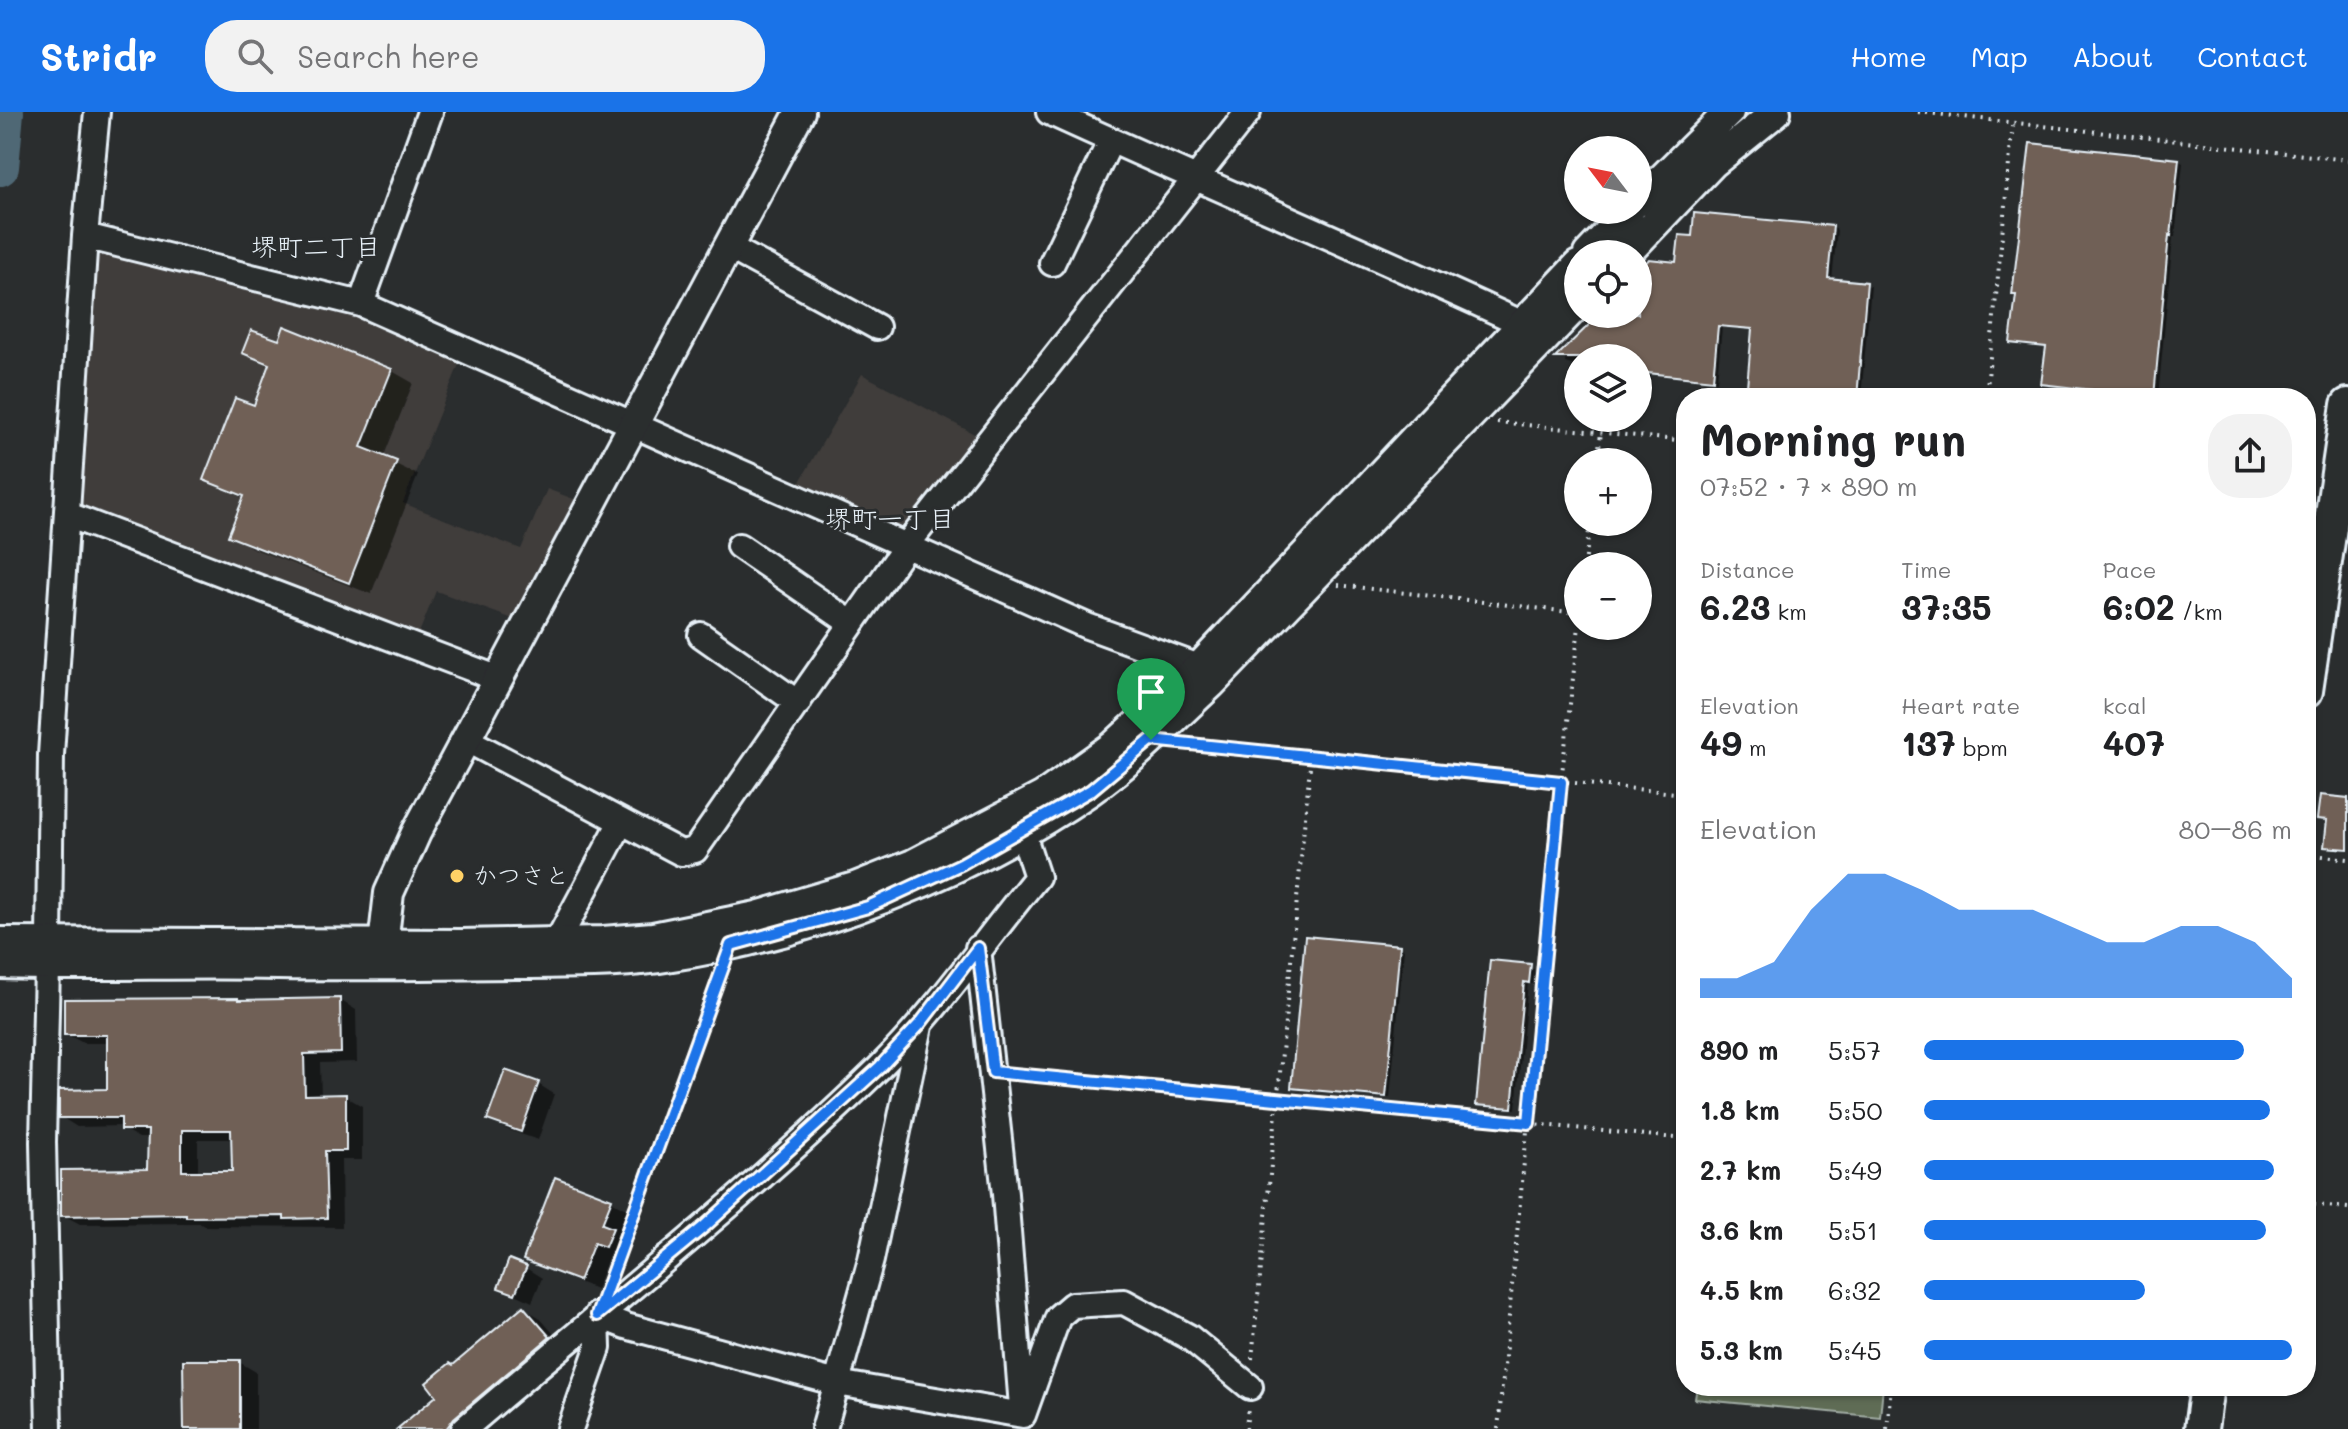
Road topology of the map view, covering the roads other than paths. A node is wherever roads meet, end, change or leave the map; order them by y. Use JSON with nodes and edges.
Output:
{"nodes":[{"id":1,"x":97,"y":112,"type":"edge"},
{"id":2,"x":430,"y":112,"type":"edge"},
{"id":3,"x":800,"y":112,"type":"edge"},
{"id":4,"x":1049,"y":112,"type":"edge"},
{"id":5,"x":1248,"y":112,"type":"edge"},
{"id":6,"x":1729,"y":112,"type":"edge"},
{"id":7,"x":1776,"y":112,"type":"edge"},
{"id":8,"x":1111,"y":140,"type":"junction"},
{"id":9,"x":1196,"y":179,"type":"junction"},
{"id":10,"x":1652,"y":188,"type":"edge"},
{"id":11,"x":1617,"y":224,"type":"edge"},
{"id":12,"x":85,"y":236,"type":"junction"},
{"id":13,"x":1601,"y":240,"type":"edge"},
{"id":14,"x":1639,"y":240,"type":"edge"},
{"id":15,"x":729,"y":247,"type":"junction"},
{"id":16,"x":1052,"y":263,"type":"dead end"},
{"id":17,"x":1564,"y":280,"type":"edge"},
{"id":18,"x":361,"y":304,"type":"junction"},
{"id":19,"x":1564,"y":319,"type":"edge"},
{"id":20,"x":1523,"y":324,"type":"junction"},
{"id":21,"x":877,"y":327,"type":"dead end"},
{"id":22,"x":2348,"y":405,"type":"edge"},
{"id":23,"x":634,"y":426,"type":"junction"},
{"id":24,"x":68,"y":515,"type":"junction"},
{"id":25,"x":739,"y":546,"type":"dead end"},
{"id":26,"x":906,"y":546,"type":"junction"},
{"id":27,"x":851,"y":623,"type":"junction"},
{"id":28,"x":2316,"y":623,"type":"edge"},
{"id":29,"x":701,"y":635,"type":"dead end"},
{"id":30,"x":1199,"y":667,"type":"junction"},
{"id":31,"x":499,"y":679,"type":"junction"},
{"id":32,"x":798,"y":703,"type":"junction"},
{"id":33,"x":467,"y":740,"type":"junction"},
{"id":34,"x":621,"y":822,"type":"junction"},
{"id":35,"x":1022,"y":831,"type":"junction"},
{"id":36,"x":0,"y":942,"type":"edge"},
{"id":37,"x":557,"y":942,"type":"junction"},
{"id":38,"x":978,"y":948,"type":"junction"},
{"id":39,"x":41,"y":954,"type":"junction"},
{"id":40,"x":381,"y":955,"type":"junction"},
{"id":41,"x":0,"y":964,"type":"edge"},
{"id":42,"x":920,"y":1024,"type":"junction"},
{"id":43,"x":597,"y":1315,"type":"junction"},
{"id":44,"x":837,"y":1383,"type":"junction"},
{"id":45,"x":1250,"y":1387,"type":"road end"},
{"id":46,"x":2206,"y":1396,"type":"edge"},
{"id":47,"x":1024,"y":1422,"type":"edge"},
{"id":48,"x":49,"y":1429,"type":"edge"},
{"id":49,"x":464,"y":1429,"type":"edge"},
{"id":50,"x":570,"y":1429,"type":"edge"},
{"id":51,"x":824,"y":1429,"type":"edge"},
{"id":52,"x":2201,"y":1429,"type":"edge"}],
"edges":[{"from":1,"to":12,"type":"street"},
{"from":2,"to":18,"type":"street"},
{"from":3,"to":15,"type":"street"},
{"from":4,"to":8,"type":"street"},
{"from":5,"to":9,"type":"street"},
{"from":6,"to":10,"type":"street"},
{"from":7,"to":14,"type":"street"},
{"from":8,"to":9,"type":"street"},
{"from":8,"to":16,"type":"street"},
{"from":9,"to":20,"type":"street"},
{"from":9,"to":26,"type":"street"},
{"from":11,"to":13,"type":"street"},
{"from":12,"to":18,"type":"street"},
{"from":12,"to":24,"type":"street"},
{"from":15,"to":21,"type":"street"},
{"from":15,"to":23,"type":"street"},
{"from":17,"to":20,"type":"street"},
{"from":18,"to":23,"type":"street"},
{"from":19,"to":35,"type":"street"},
{"from":20,"to":30,"type":"street"},
{"from":22,"to":28,"type":"main road"},
{"from":23,"to":26,"type":"street"},
{"from":23,"to":31,"type":"street"},
{"from":24,"to":31,"type":"street"},
{"from":24,"to":39,"type":"street"},
{"from":25,"to":27,"type":"street"},
{"from":26,"to":27,"type":"street"},
{"from":26,"to":30,"type":"street"},
{"from":27,"to":32,"type":"street"},
{"from":29,"to":32,"type":"street"},
{"from":30,"to":37,"type":"street"},
{"from":31,"to":33,"type":"street"},
{"from":32,"to":34,"type":"street"},
{"from":33,"to":34,"type":"street"},
{"from":33,"to":40,"type":"street"},
{"from":34,"to":37,"type":"street"},
{"from":35,"to":38,"type":"street"},
{"from":35,"to":40,"type":"street"},
{"from":36,"to":39,"type":"street"},
{"from":37,"to":40,"type":"street"},
{"from":38,"to":42,"type":"street"},
{"from":38,"to":47,"type":"street"},
{"from":39,"to":40,"type":"street"},
{"from":39,"to":41,"type":"street"},
{"from":39,"to":48,"type":"street"},
{"from":42,"to":43,"type":"street"},
{"from":42,"to":44,"type":"street"},
{"from":43,"to":44,"type":"street"},
{"from":43,"to":49,"type":"street"},
{"from":43,"to":50,"type":"street"},
{"from":44,"to":47,"type":"street"},
{"from":44,"to":51,"type":"street"},
{"from":45,"to":47,"type":"street"},
{"from":46,"to":52,"type":"main road"}]}
